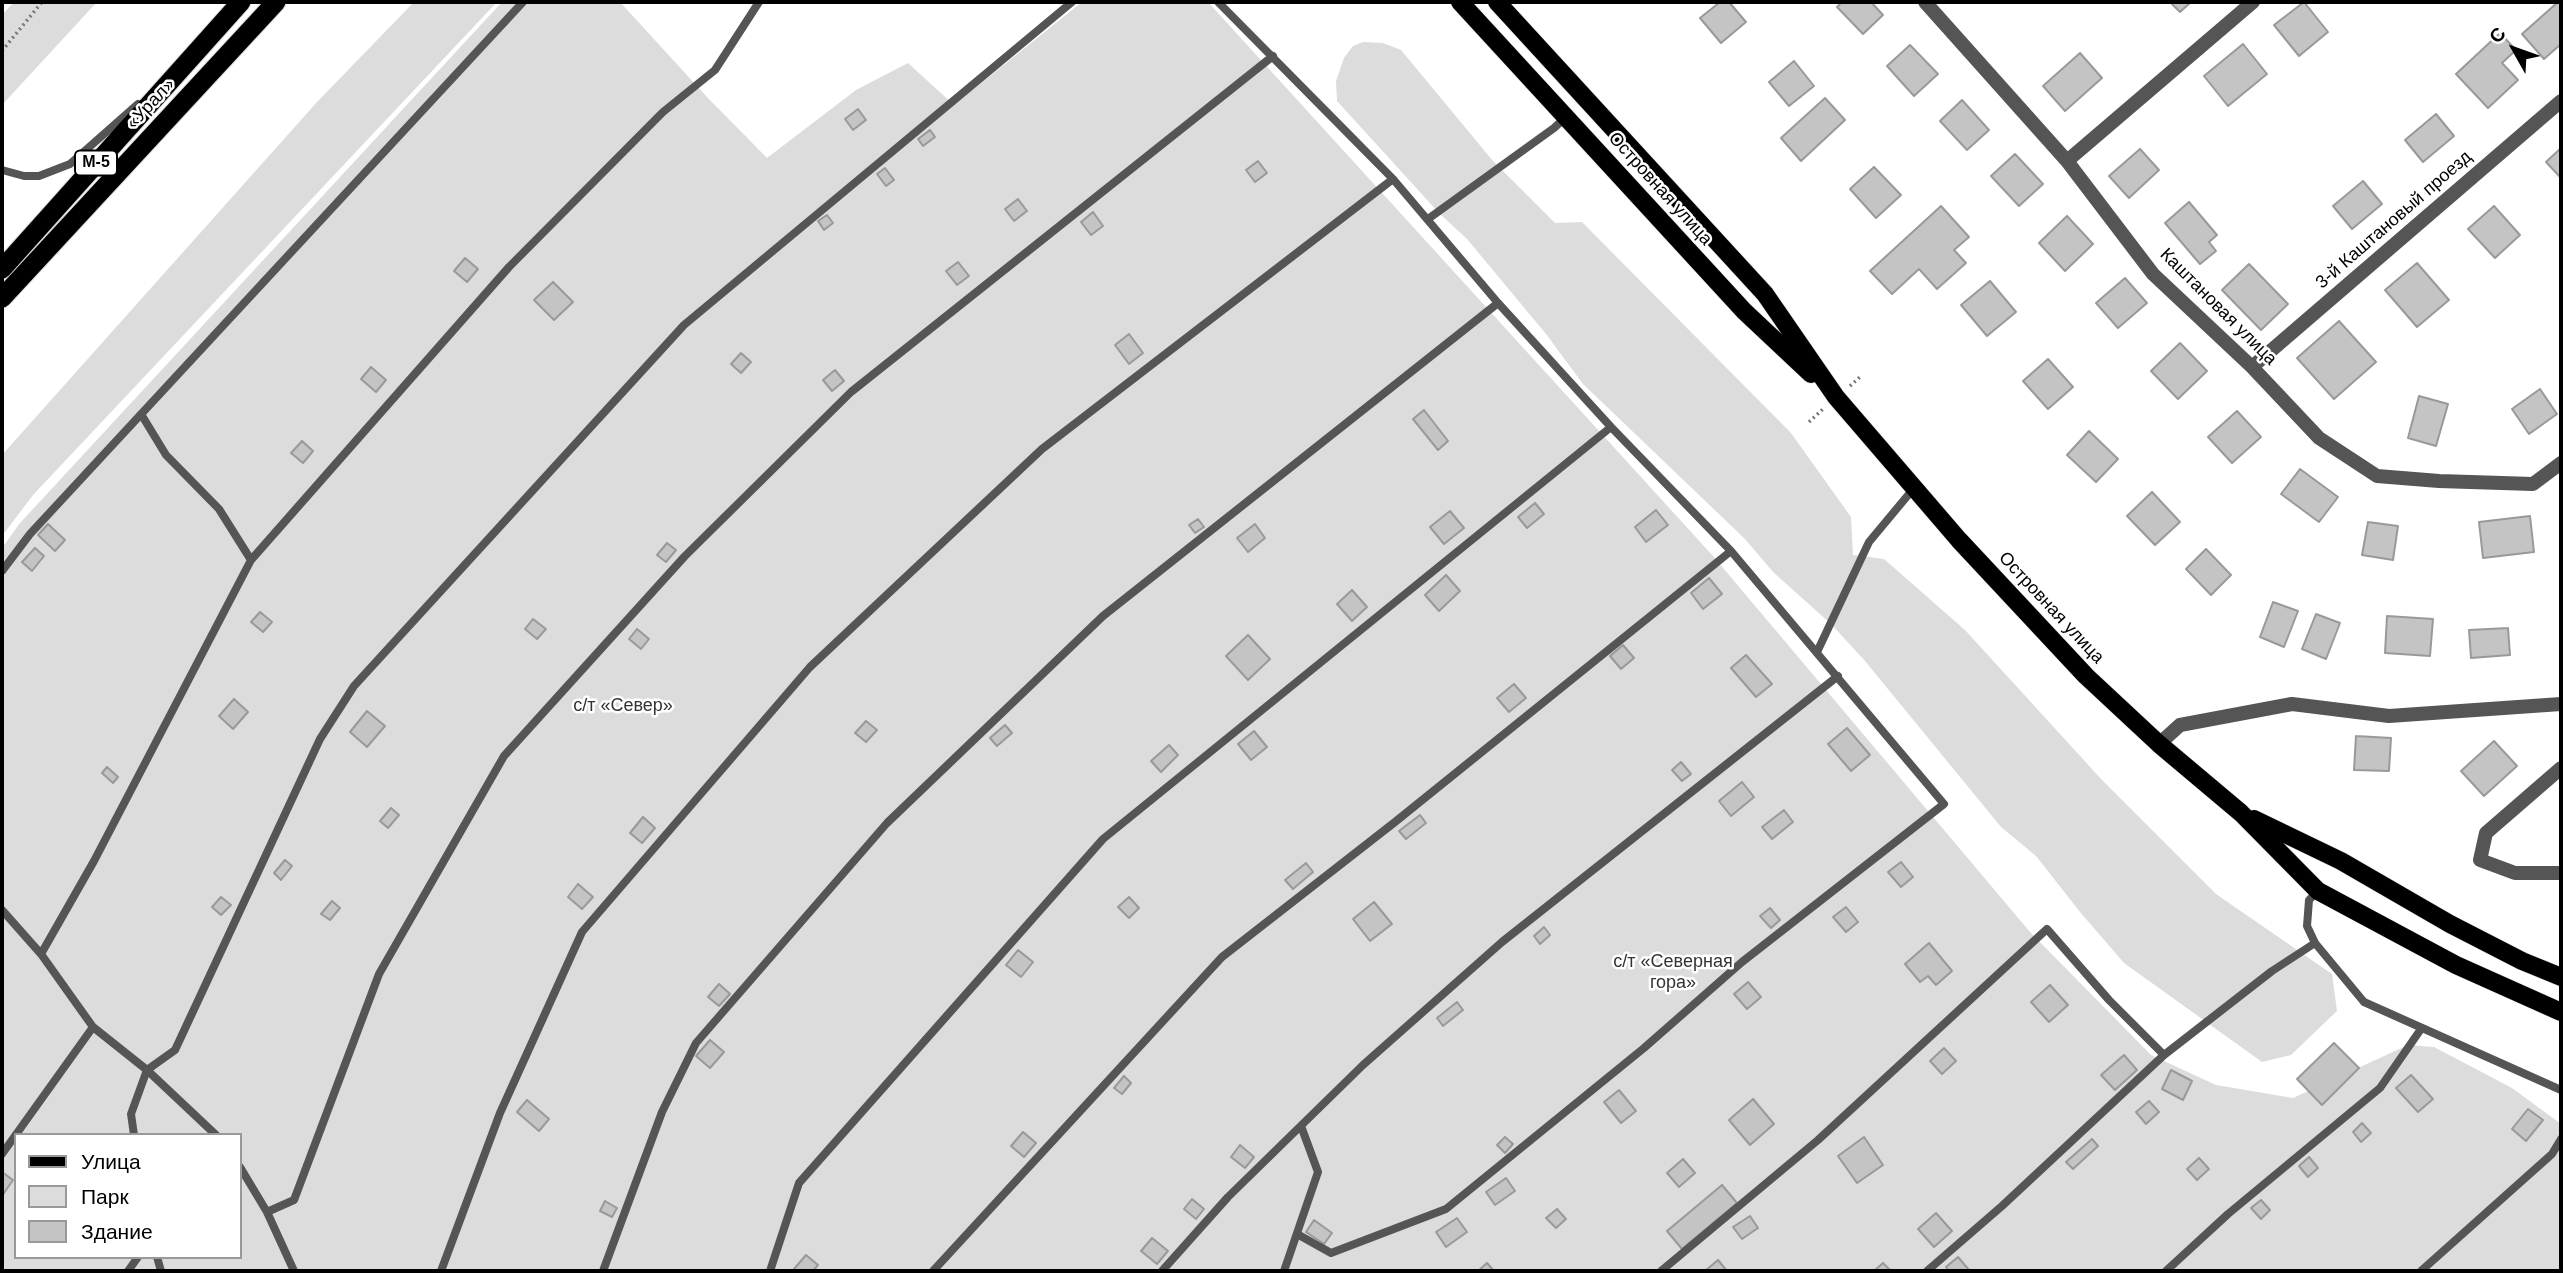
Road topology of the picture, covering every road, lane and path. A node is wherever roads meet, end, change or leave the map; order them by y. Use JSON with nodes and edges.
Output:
{"nodes":[{"id":1,"x":42,"y":2,"type":"edge"},
{"id":2,"x":241,"y":2,"type":"edge"},
{"id":3,"x":276,"y":2,"type":"edge"},
{"id":4,"x":523,"y":2,"type":"edge"},
{"id":5,"x":759,"y":2,"type":"edge"},
{"id":6,"x":1072,"y":2,"type":"edge"},
{"id":7,"x":1219,"y":2,"type":"edge"},
{"id":8,"x":1460,"y":2,"type":"edge"},
{"id":9,"x":1497,"y":2,"type":"edge"},
{"id":10,"x":1925,"y":2,"type":"edge"},
{"id":11,"x":2253,"y":2,"type":"edge"},
{"id":12,"x":2,"y":51,"type":"edge"},
{"id":13,"x":1273,"y":56,"type":"junction"},
{"id":14,"x":190,"y":58,"type":"junction"},
{"id":15,"x":2561,"y":101,"type":"edge"},
{"id":16,"x":1566,"y":117,"type":"junction"},
{"id":17,"x":2067,"y":161,"type":"junction"},
{"id":18,"x":2,"y":170,"type":"edge"},
{"id":19,"x":1393,"y":179,"type":"junction"},
{"id":20,"x":1428,"y":219,"type":"junction"},
{"id":21,"x":2,"y":269,"type":"edge"},
{"id":22,"x":2,"y":298,"type":"edge"},
{"id":23,"x":1498,"y":303,"type":"junction"},
{"id":24,"x":2252,"y":368,"type":"junction"},
{"id":25,"x":1836,"y":397,"type":"junction"},
{"id":26,"x":141,"y":414,"type":"junction"},
{"id":27,"x":1611,"y":426,"type":"junction"},
{"id":28,"x":2561,"y":463,"type":"edge"},
{"id":29,"x":1914,"y":488,"type":"junction"},
{"id":30,"x":1731,"y":551,"type":"junction"},
{"id":31,"x":251,"y":560,"type":"junction"},
{"id":32,"x":2,"y":571,"type":"edge"},
{"id":33,"x":1817,"y":652,"type":"junction"},
{"id":34,"x":1838,"y":676,"type":"junction"},
{"id":35,"x":2561,"y":704,"type":"edge"},
{"id":36,"x":2159,"y":744,"type":"junction"},
{"id":37,"x":2561,"y":768,"type":"edge"},
{"id":38,"x":2241,"y":813,"type":"junction"},
{"id":39,"x":2561,"y":873,"type":"edge"},
{"id":40,"x":2318,"y":891,"type":"junction"},
{"id":41,"x":2,"y":909,"type":"edge"},
{"id":42,"x":2315,"y":943,"type":"junction"},
{"id":43,"x":41,"y":954,"type":"junction"},
{"id":44,"x":2561,"y":977,"type":"edge"},
{"id":45,"x":2561,"y":1012,"type":"edge"},
{"id":46,"x":93,"y":1027,"type":"junction"},
{"id":47,"x":2421,"y":1029,"type":"junction"},
{"id":48,"x":2164,"y":1055,"type":"junction"},
{"id":49,"x":147,"y":1070,"type":"junction"},
{"id":50,"x":2561,"y":1090,"type":"edge"},
{"id":51,"x":1301,"y":1126,"type":"junction"},
{"id":52,"x":17,"y":1133,"type":"edge"},
{"id":53,"x":134,"y":1133,"type":"edge"},
{"id":54,"x":214,"y":1133,"type":"edge"},
{"id":55,"x":14,"y":1137,"type":"edge"},
{"id":56,"x":2561,"y":1139,"type":"edge"},
{"id":57,"x":2,"y":1154,"type":"edge"},
{"id":58,"x":242,"y":1170,"type":"edge"},
{"id":59,"x":267,"y":1212,"type":"junction"},
{"id":60,"x":1297,"y":1234,"type":"junction"},
{"id":61,"x":294,"y":1271,"type":"edge"},
{"id":62,"x":441,"y":1271,"type":"edge"},
{"id":63,"x":603,"y":1271,"type":"edge"},
{"id":64,"x":770,"y":1271,"type":"edge"},
{"id":65,"x":933,"y":1271,"type":"edge"},
{"id":66,"x":1162,"y":1271,"type":"edge"},
{"id":67,"x":1284,"y":1271,"type":"edge"},
{"id":68,"x":1661,"y":1271,"type":"edge"},
{"id":69,"x":1927,"y":1271,"type":"edge"},
{"id":70,"x":2165,"y":1271,"type":"edge"},
{"id":71,"x":2421,"y":1271,"type":"edge"}],
"edges":[{"from":1,"to":12,"type":"path"},
{"from":2,"to":14,"type":"highway","name":"«Урал»","number":"М-5"},
{"from":3,"to":22,"type":"highway","name":"«Урал»","number":"М-5"},
{"from":4,"to":26,"type":"lane"},
{"from":5,"to":31,"type":"lane"},
{"from":6,"to":49,"type":"lane"},
{"from":7,"to":13,"type":"lane"},
{"from":8,"to":16,"type":"main road","name":"Островная улица"},
{"from":9,"to":25,"type":"main road","name":"Островная улица"},
{"from":10,"to":17,"type":"street","name":"Каштановая улица"},
{"from":11,"to":17,"type":"street"},
{"from":13,"to":19,"type":"lane"},
{"from":13,"to":59,"type":"lane"},
{"from":14,"to":18,"type":"lane"},
{"from":14,"to":21,"type":"highway","name":"«Урал»","number":"М-5"},
{"from":15,"to":24,"type":"street","name":"3-й Каштановый проезд"},
{"from":16,"to":20,"type":"lane"},
{"from":16,"to":25,"type":"main road","name":"Островная улица"},
{"from":17,"to":24,"type":"street","name":"Каштановая улица"},
{"from":19,"to":20,"type":"lane"},
{"from":19,"to":62,"type":"lane"},
{"from":20,"to":23,"type":"lane"},
{"from":23,"to":27,"type":"lane"},
{"from":23,"to":63,"type":"lane"},
{"from":24,"to":28,"type":"street","name":"Каштановая улица"},
{"from":25,"to":29,"type":"main road","name":"Островная улица"},
{"from":26,"to":31,"type":"lane"},
{"from":26,"to":32,"type":"lane"},
{"from":27,"to":30,"type":"lane"},
{"from":27,"to":64,"type":"lane"},
{"from":29,"to":33,"type":"lane"},
{"from":29,"to":36,"type":"main road","name":"Островная улица"},
{"from":30,"to":33,"type":"lane"},
{"from":30,"to":65,"type":"lane"},
{"from":31,"to":43,"type":"lane"},
{"from":33,"to":34,"type":"lane"},
{"from":34,"to":51,"type":"lane"},
{"from":34,"to":60,"type":"lane"},
{"from":35,"to":36,"type":"street"},
{"from":36,"to":38,"type":"main road","name":"Островная улица"},
{"from":37,"to":39,"type":"street"},
{"from":38,"to":40,"type":"main road","name":"Островная улица"},
{"from":38,"to":44,"type":"main road","name":"Островная улица"},
{"from":40,"to":42,"type":"lane"},
{"from":40,"to":45,"type":"main road","name":"Островная улица"},
{"from":41,"to":43,"type":"lane"},
{"from":42,"to":47,"type":"lane"},
{"from":42,"to":48,"type":"lane"},
{"from":43,"to":46,"type":"lane"},
{"from":46,"to":49,"type":"lane"},
{"from":46,"to":52,"type":"lane"},
{"from":47,"to":50,"type":"lane"},
{"from":47,"to":70,"type":"lane"},
{"from":48,"to":68,"type":"lane"},
{"from":48,"to":69,"type":"lane"},
{"from":49,"to":53,"type":"lane"},
{"from":49,"to":54,"type":"lane"},
{"from":51,"to":60,"type":"lane"},
{"from":51,"to":66,"type":"lane"},
{"from":55,"to":57,"type":"lane"},
{"from":56,"to":71,"type":"lane"},
{"from":58,"to":59,"type":"lane"},
{"from":59,"to":61,"type":"lane"},
{"from":60,"to":67,"type":"lane"}]}
